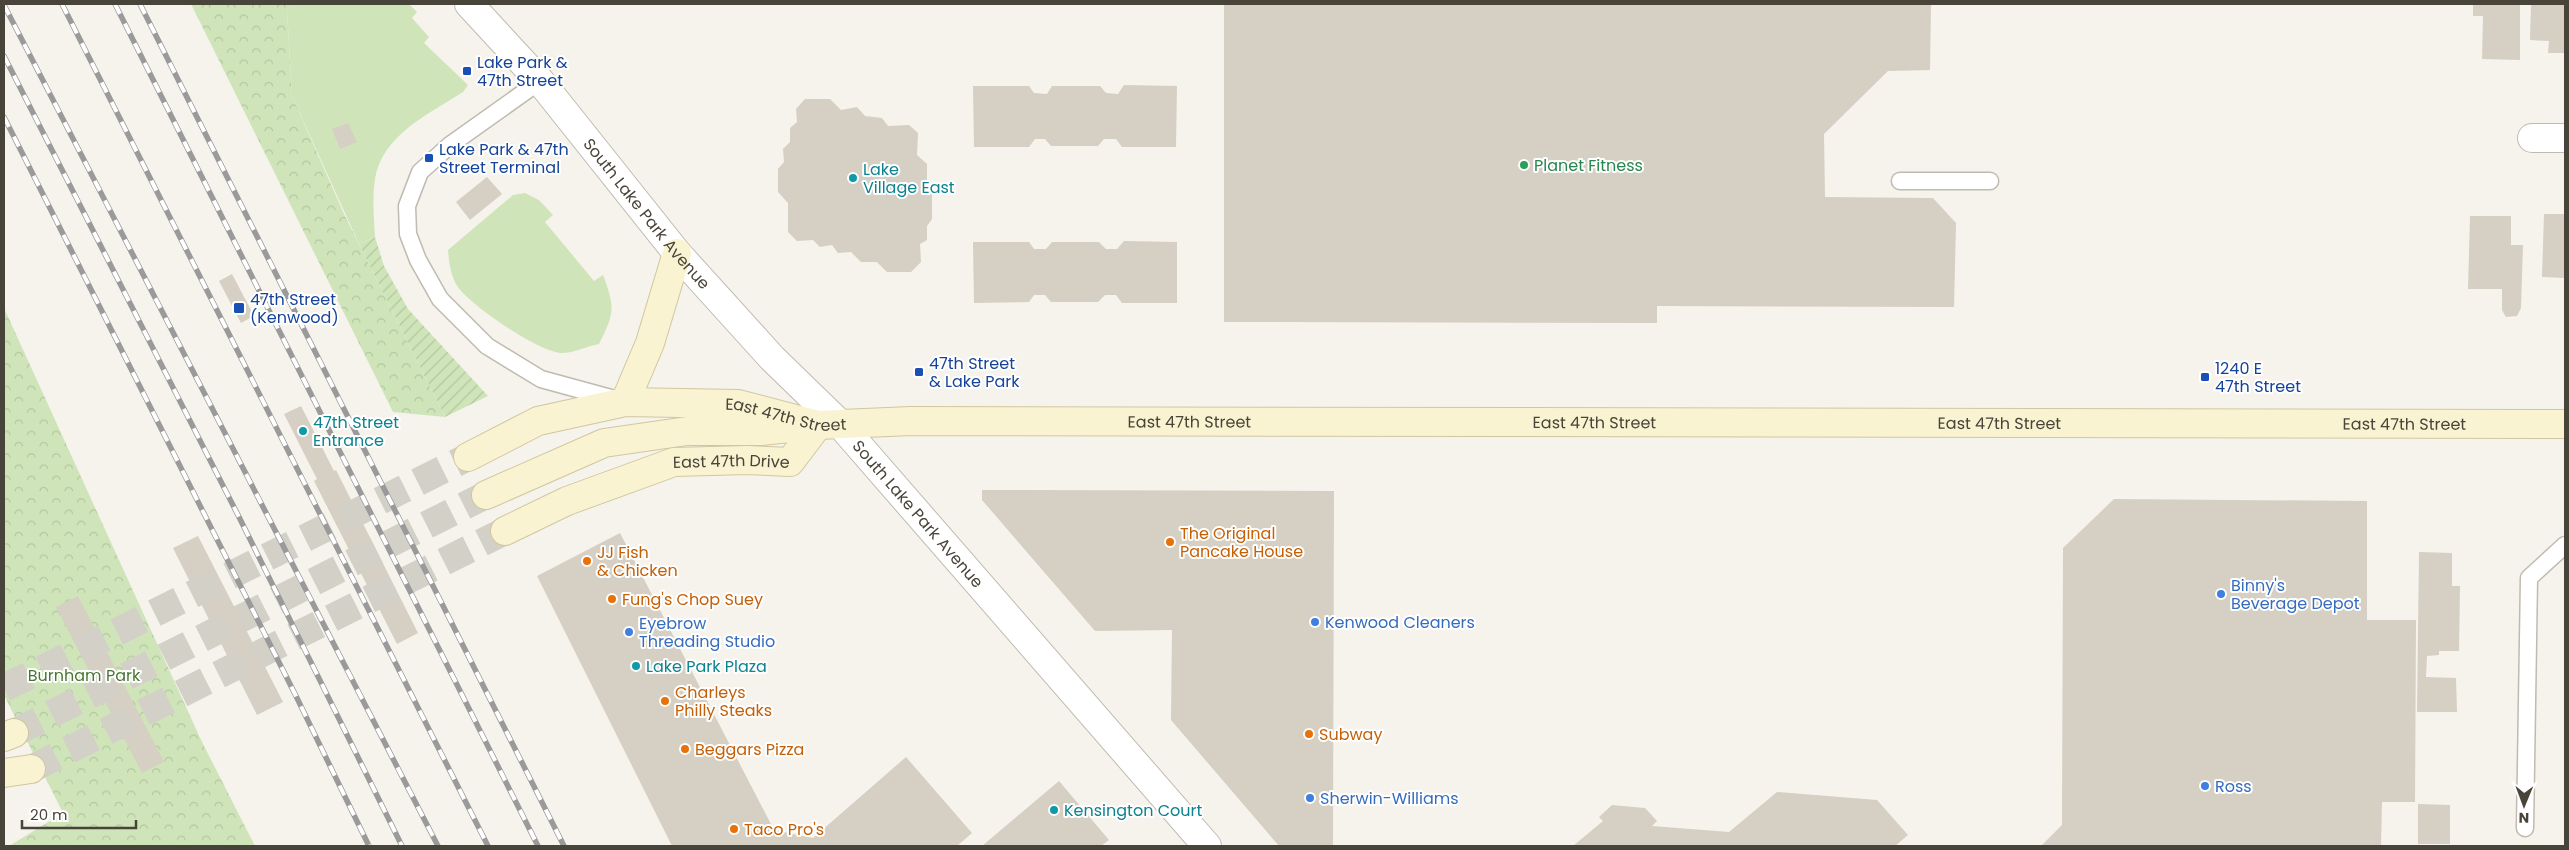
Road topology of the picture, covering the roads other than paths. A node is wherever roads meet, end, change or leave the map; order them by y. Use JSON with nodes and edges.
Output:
{"nodes":[{"id":1,"x":469,"y":4,"type":"edge"},
{"id":2,"x":540,"y":81,"type":"junction"},
{"id":3,"x":2532,"y":138,"type":"dead end"},
{"id":4,"x":2565,"y":138,"type":"edge"},
{"id":5,"x":1900,"y":181,"type":"dead end"},
{"id":6,"x":1990,"y":181,"type":"dead end"},
{"id":7,"x":677,"y":252,"type":"junction"},
{"id":8,"x":626,"y":402,"type":"junction"},
{"id":9,"x":829,"y":424,"type":"junction"},
{"id":10,"x":2565,"y":424,"type":"edge"},
{"id":11,"x":468,"y":457,"type":"tunnel mouth"},
{"id":12,"x":486,"y":495,"type":"tunnel mouth"},
{"id":13,"x":505,"y":531,"type":"tunnel mouth"},
{"id":14,"x":2565,"y":545,"type":"edge"},
{"id":15,"x":31,"y":769,"type":"tunnel mouth"},
{"id":16,"x":4,"y":773,"type":"edge"},
{"id":17,"x":2525,"y":828,"type":"dead end"},
{"id":18,"x":1208,"y":846,"type":"edge"}],
"edges":[{"from":1,"to":2,"type":"street","name":"South Lake Park Avenue"},
{"from":2,"to":7,"type":"street","name":"South Lake Park Avenue"},
{"from":2,"to":8,"type":"lane"},
{"from":3,"to":4,"type":"street"},
{"from":5,"to":6,"type":"lane"},
{"from":7,"to":8,"type":"main road"},
{"from":7,"to":9,"type":"street","name":"South Lake Park Avenue"},
{"from":8,"to":9,"type":"main road","name":"East 47th Street"},
{"from":8,"to":11,"type":"main road"},
{"from":9,"to":10,"type":"main road","name":"East 47th Street"},
{"from":9,"to":12,"type":"main road","name":"East 47th Drive"},
{"from":9,"to":13,"type":"main road","name":"East 47th Drive"},
{"from":9,"to":18,"type":"street","name":"South Lake Park Avenue"},
{"from":14,"to":17,"type":"lane"},
{"from":15,"to":16,"type":"main road"}]}
